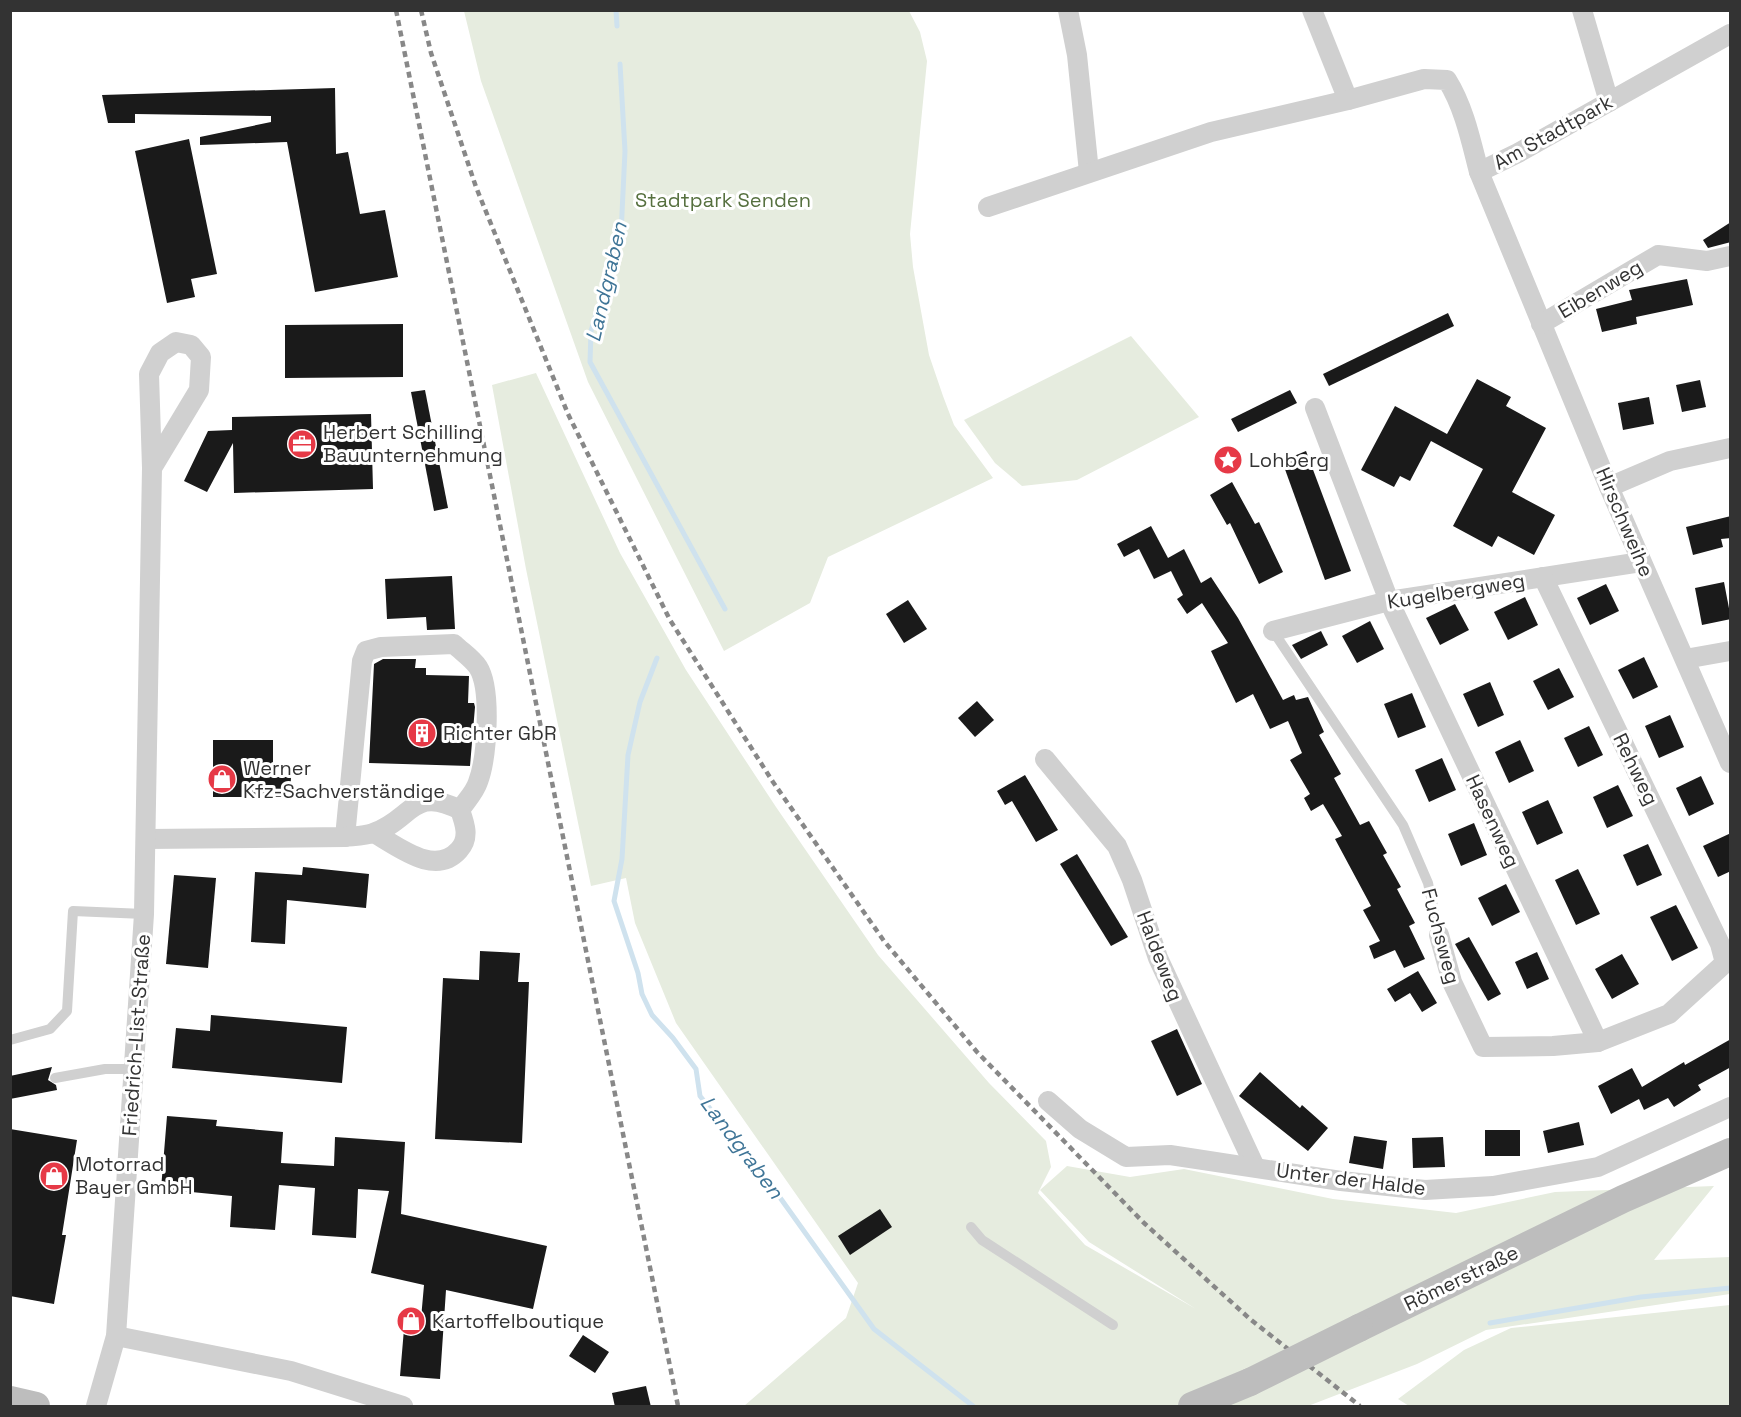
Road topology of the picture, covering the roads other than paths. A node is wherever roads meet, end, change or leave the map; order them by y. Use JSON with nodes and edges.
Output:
{"nodes":[{"id":1,"x":1068,"y":10,"type":"edge"},
{"id":2,"x":1312,"y":10,"type":"edge"},
{"id":3,"x":1582,"y":10,"type":"edge"},
{"id":4,"x":1731,"y":34,"type":"edge"},
{"id":5,"x":1348,"y":99,"type":"junction"},
{"id":6,"x":1609,"y":102,"type":"junction"},
{"id":7,"x":1089,"y":172,"type":"junction"},
{"id":8,"x":1479,"y":172,"type":"junction"},
{"id":9,"x":988,"y":207,"type":"dead end"},
{"id":10,"x":1731,"y":256,"type":"edge"},
{"id":11,"x":1523,"y":280,"type":"joint"},
{"id":12,"x":1541,"y":324,"type":"junction"},
{"id":13,"x":1315,"y":408,"type":"dead end"},
{"id":14,"x":1731,"y":448,"type":"edge"},
{"id":15,"x":152,"y":468,"type":"junction"},
{"id":16,"x":1609,"y":487,"type":"junction"},
{"id":17,"x":1641,"y":562,"type":"junction"},
{"id":18,"x":1543,"y":577,"type":"junction"},
{"id":19,"x":1389,"y":601,"type":"junction"},
{"id":20,"x":1273,"y":631,"type":"joint"},
{"id":21,"x":1731,"y":651,"type":"edge"},
{"id":22,"x":1685,"y":659,"type":"junction"},
{"id":23,"x":1045,"y":759,"type":"dead end"},
{"id":24,"x":1731,"y":763,"type":"edge"},
{"id":25,"x":460,"y":810,"type":"junction"},
{"id":26,"x":374,"y":833,"type":"junction"},
{"id":27,"x":345,"y":837,"type":"junction"},
{"id":28,"x":147,"y":840,"type":"junction"},
{"id":29,"x":144,"y":914,"type":"junction"},
{"id":30,"x":1439,"y":935,"type":"joint"},
{"id":31,"x":1725,"y":963,"type":"joint"},
{"id":32,"x":10,"y":1040,"type":"edge"},
{"id":33,"x":1598,"y":1042,"type":"junction"},
{"id":34,"x":133,"y":1069,"type":"junction"},
{"id":35,"x":55,"y":1078,"type":"dead end"},
{"id":36,"x":1048,"y":1101,"type":"dead end"},
{"id":37,"x":1731,"y":1107,"type":"edge"},
{"id":38,"x":1731,"y":1152,"type":"edge"},
{"id":39,"x":1255,"y":1167,"type":"junction"},
{"id":40,"x":971,"y":1227,"type":"dead end"},
{"id":41,"x":1113,"y":1325,"type":"dead end"},
{"id":42,"x":116,"y":1336,"type":"junction"},
{"id":43,"x":10,"y":1400,"type":"edge"},
{"id":44,"x":36,"y":1407,"type":"edge"},
{"id":45,"x":96,"y":1407,"type":"edge"},
{"id":46,"x":403,"y":1407,"type":"edge"},
{"id":47,"x":1192,"y":1407,"type":"edge"}],
"edges":[{"from":1,"to":7,"type":"street"},
{"from":2,"to":5,"type":"street"},
{"from":3,"to":6,"type":"street"},
{"from":4,"to":6,"type":"street","name":"Am Stadtpark"},
{"from":5,"to":7,"type":"street"},
{"from":5,"to":8,"type":"street"},
{"from":6,"to":8,"type":"street","name":"Am Stadtpark"},
{"from":7,"to":9,"type":"street"},
{"from":8,"to":11,"type":"street","name":"Am Stadtpark"},
{"from":10,"to":12,"type":"street","name":"Eibenweg"},
{"from":11,"to":12,"type":"street","name":"Hirschweihe"},
{"from":12,"to":16,"type":"street","name":"Hirschweihe"},
{"from":13,"to":19,"type":"street","name":"Hasenweg"},
{"from":14,"to":16,"type":"street"},
{"from":15,"to":15,"type":"street","name":"Friedrich-List-Straße"},
{"from":15,"to":28,"type":"street","name":"Friedrich-List-Straße"},
{"from":16,"to":17,"type":"street","name":"Hirschweihe"},
{"from":17,"to":18,"type":"street","name":"Kugelbergweg"},
{"from":17,"to":22,"type":"street","name":"Hirschweihe"},
{"from":18,"to":19,"type":"street","name":"Kugelbergweg"},
{"from":18,"to":31,"type":"street","name":"Rehweg"},
{"from":19,"to":20,"type":"street","name":"Kugelbergweg"},
{"from":19,"to":33,"type":"street","name":"Hasenweg"},
{"from":20,"to":30,"type":"lane","name":"Fuchsweg"},
{"from":21,"to":22,"type":"street"},
{"from":22,"to":24,"type":"street","name":"Hirschweihe"},
{"from":23,"to":39,"type":"street","name":"Haldeweg"},
{"from":25,"to":26,"type":"street"},
{"from":25,"to":26,"type":"street"},
{"from":25,"to":27,"type":"street"},
{"from":26,"to":27,"type":"street"},
{"from":27,"to":28,"type":"street"},
{"from":28,"to":29,"type":"street","name":"Friedrich-List-Straße"},
{"from":29,"to":32,"type":"lane"},
{"from":29,"to":34,"type":"street","name":"Friedrich-List-Straße"},
{"from":30,"to":33,"type":"street","name":"Fuchsweg"},
{"from":31,"to":33,"type":"street","name":"Fuchsweg"},
{"from":34,"to":35,"type":"lane"},
{"from":34,"to":42,"type":"street","name":"Friedrich-List-Straße"},
{"from":36,"to":39,"type":"street","name":"Unter der Halde"},
{"from":37,"to":39,"type":"street","name":"Unter der Halde"},
{"from":38,"to":47,"type":"main road","name":"Römerstraße","bridge":true},
{"from":40,"to":41,"type":"lane"},
{"from":42,"to":45,"type":"street","name":"Friedrich-List-Straße"},
{"from":42,"to":46,"type":"street"},
{"from":43,"to":44,"type":"main road"}]}
